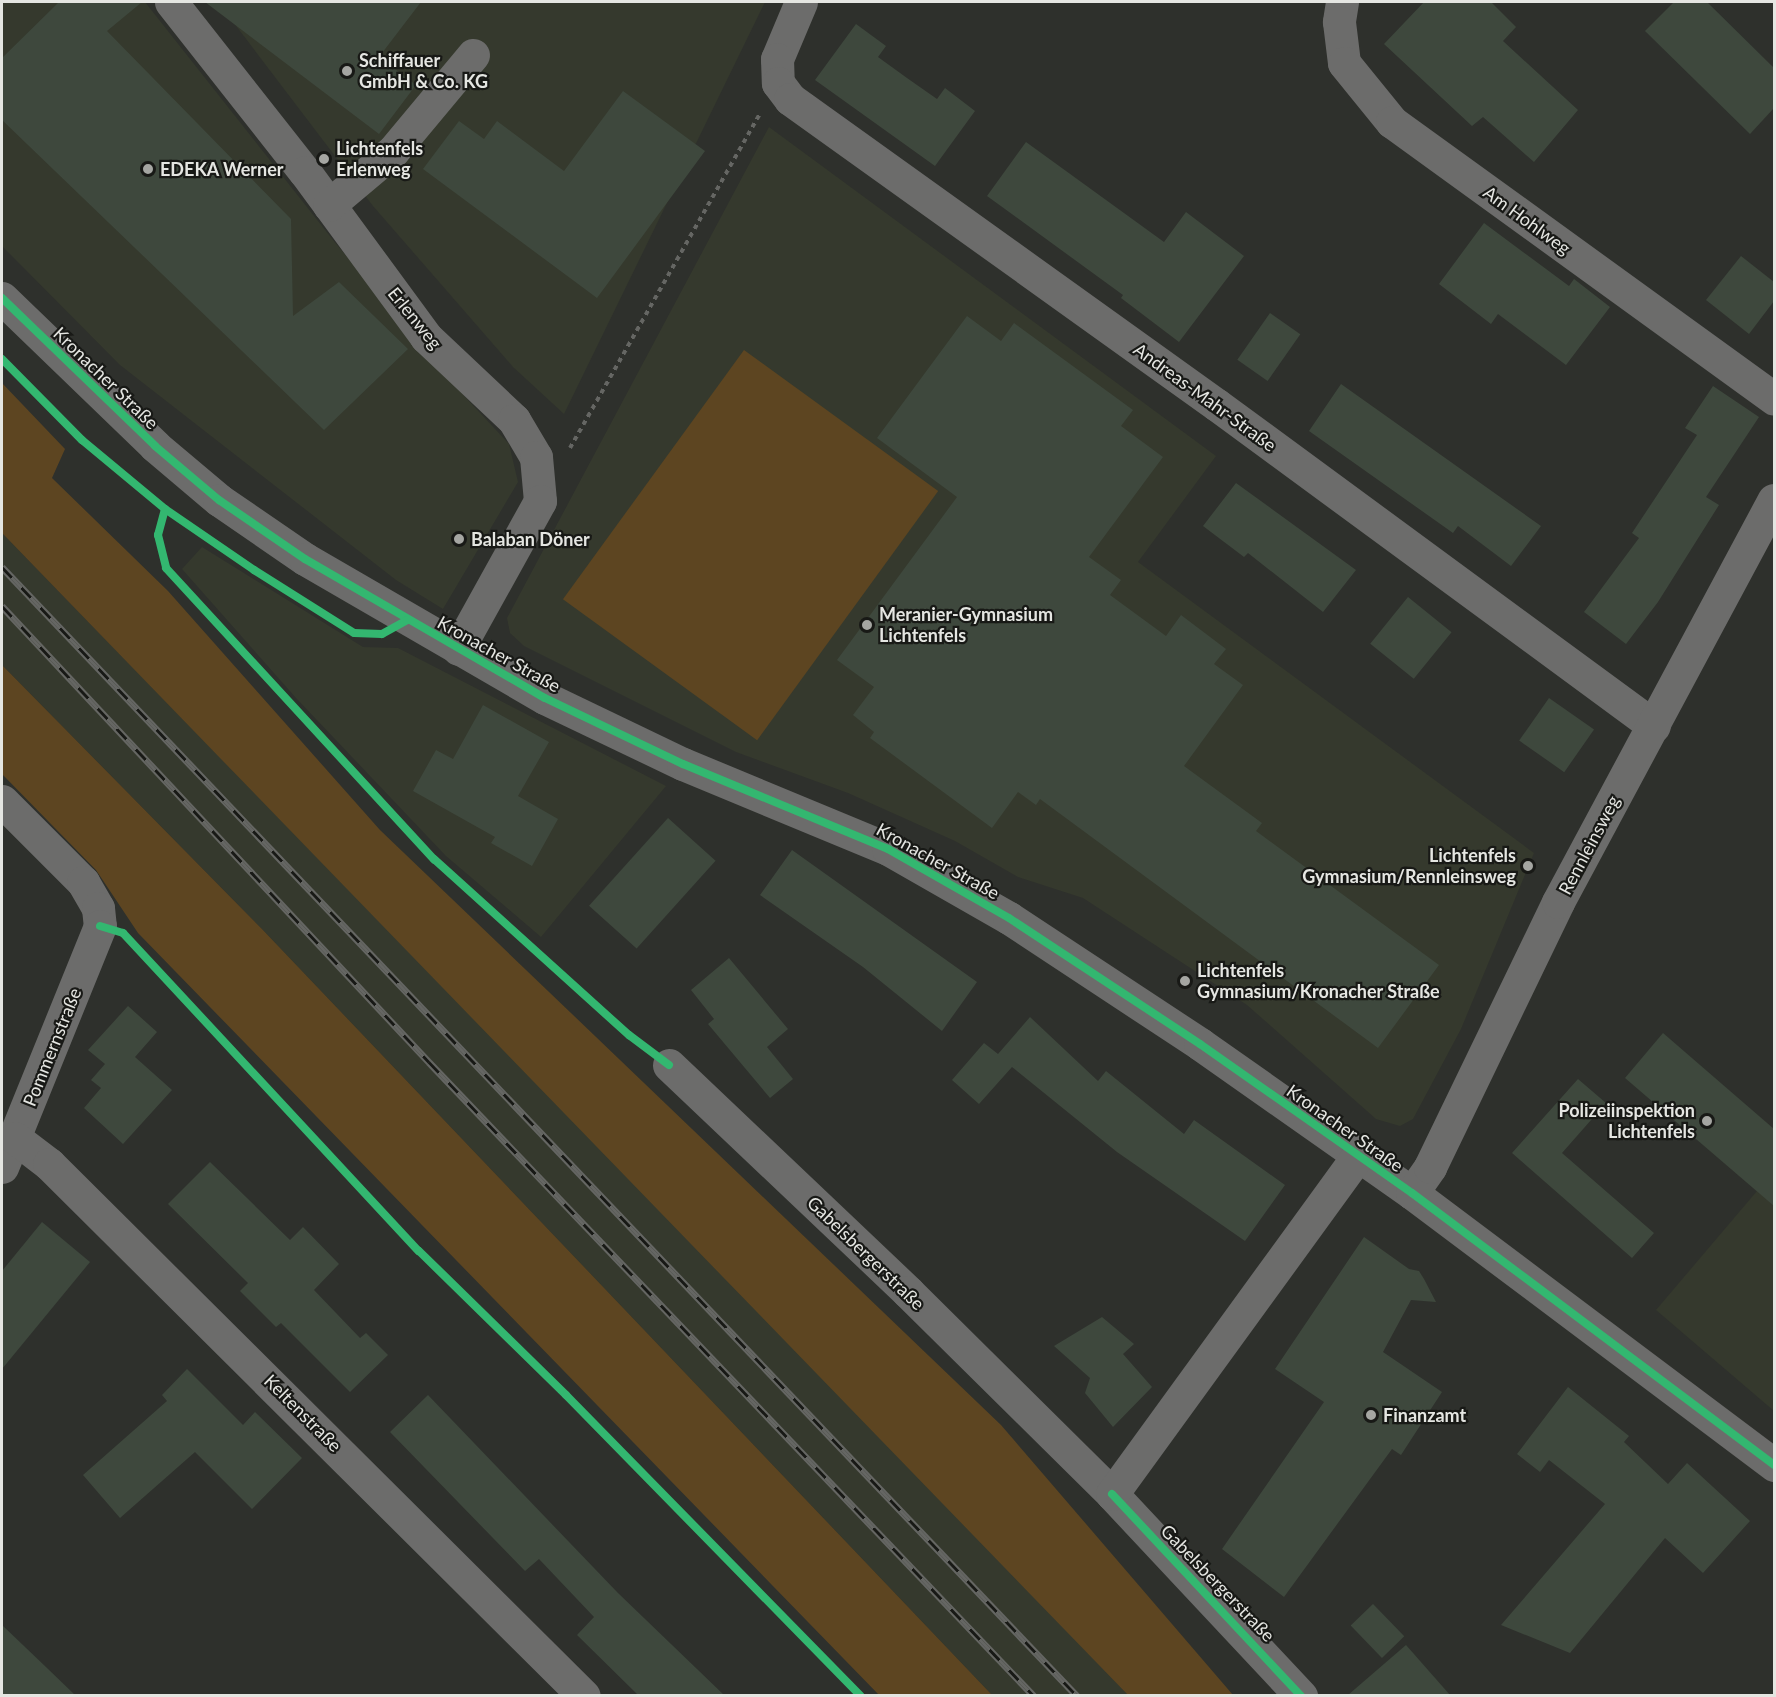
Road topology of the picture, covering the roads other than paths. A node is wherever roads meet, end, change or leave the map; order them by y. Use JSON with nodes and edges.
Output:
{"nodes":[{"id":1,"x":171,"y":2,"type":"edge"},
{"id":2,"x":801,"y":2,"type":"edge"},
{"id":3,"x":1342,"y":2,"type":"edge"},
{"id":4,"x":473,"y":55,"type":"dead end"},
{"id":5,"x":329,"y":205,"type":"junction"},
{"id":6,"x":2,"y":298,"type":"edge"},
{"id":7,"x":1774,"y":399,"type":"edge"},
{"id":8,"x":1774,"y":500,"type":"edge"},
{"id":9,"x":458,"y":649,"type":"junction"},
{"id":10,"x":1654,"y":726,"type":"junction"},
{"id":11,"x":2,"y":801,"type":"edge"},
{"id":12,"x":669,"y":1065,"type":"dead end"},
{"id":13,"x":8,"y":1153,"type":"edge"},
{"id":14,"x":1358,"y":1156,"type":"junction"},
{"id":15,"x":1412,"y":1193,"type":"junction"},
{"id":16,"x":1774,"y":1465,"type":"edge"},
{"id":17,"x":1112,"y":1494,"type":"junction"},
{"id":18,"x":584,"y":1695,"type":"edge"},
{"id":19,"x":1301,"y":1695,"type":"edge"}],
"edges":[{"from":1,"to":5,"type":"street","name":"Erlenweg"},
{"from":2,"to":10,"type":"street","name":"Andreas-Mahr-Straße"},
{"from":3,"to":7,"type":"street","name":"Am Hohlweg"},
{"from":4,"to":5,"type":"street"},
{"from":5,"to":9,"type":"street","name":"Erlenweg"},
{"from":6,"to":9,"type":"street","name":"Kronacher Straße"},
{"from":8,"to":10,"type":"street","name":"Rennleinsweg"},
{"from":9,"to":14,"type":"street","name":"Kronacher Straße"},
{"from":10,"to":15,"type":"street","name":"Rennleinsweg"},
{"from":11,"to":13,"type":"street","name":"Pommernstraße"},
{"from":12,"to":17,"type":"street","name":"Gabelsbergerstraße"},
{"from":13,"to":18,"type":"street","name":"Keltenstraße"},
{"from":14,"to":15,"type":"street","name":"Kronacher Straße"},
{"from":14,"to":17,"type":"street"},
{"from":15,"to":16,"type":"street","name":"Kronacher Straße"},
{"from":17,"to":19,"type":"street","name":"Gabelsbergerstraße"}]}
